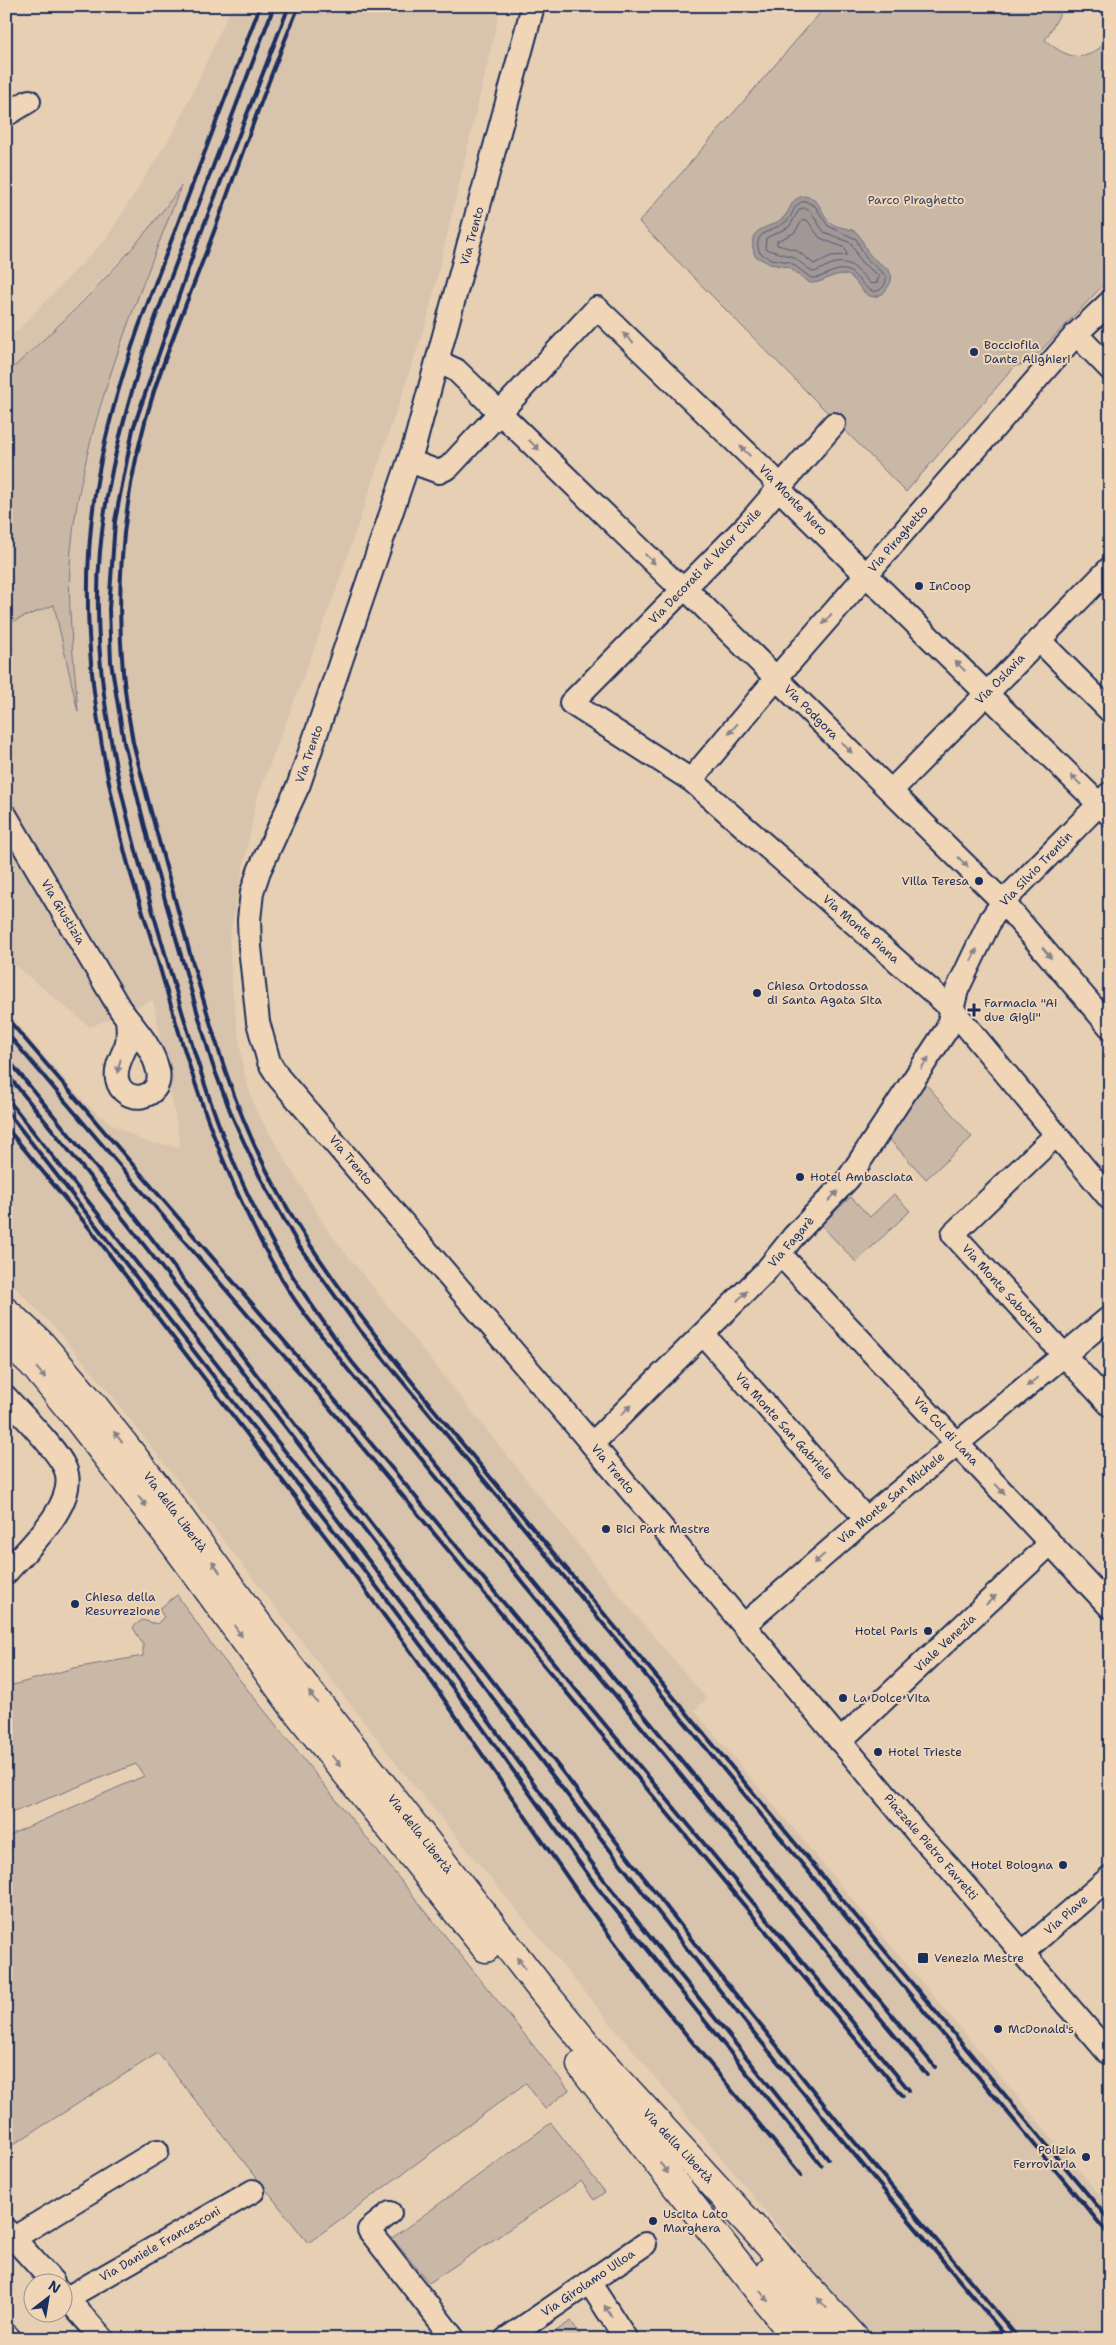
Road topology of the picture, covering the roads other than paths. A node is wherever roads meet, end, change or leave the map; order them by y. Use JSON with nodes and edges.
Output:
{"nodes":[{"id":1,"x":532,"y":8,"type":"edge"},
{"id":2,"x":29,"y":101,"type":"dead end"},
{"id":3,"x":6,"y":115,"type":"edge"},
{"id":4,"x":1110,"y":302,"type":"edge"},
{"id":5,"x":1076,"y":334,"type":"junction"},
{"id":6,"x":438,"y":362,"type":"junction"},
{"id":7,"x":1110,"y":369,"type":"edge"},
{"id":8,"x":499,"y":411,"type":"junction"},
{"id":9,"x":834,"y":424,"type":"dead end"},
{"id":10,"x":409,"y":461,"type":"junction"},
{"id":11,"x":780,"y":488,"type":"junction"},
{"id":12,"x":874,"y":567,"type":"junction"},
{"id":13,"x":1110,"y":568,"type":"edge"},
{"id":14,"x":685,"y":588,"type":"junction"},
{"id":15,"x":1039,"y":640,"type":"junction"},
{"id":16,"x":777,"y":678,"type":"junction"},
{"id":17,"x":987,"y":693,"type":"junction"},
{"id":18,"x":571,"y":703,"type":"joint"},
{"id":19,"x":1110,"y":711,"type":"edge"},
{"id":20,"x":691,"y":780,"type":"junction"},
{"id":21,"x":891,"y":791,"type":"junction"},
{"id":22,"x":1106,"y":804,"type":"edge"},
{"id":23,"x":6,"y":816,"type":"edge"},
{"id":24,"x":1003,"y":902,"type":"junction"},
{"id":25,"x":953,"y":1010,"type":"junction"},
{"id":26,"x":123,"y":1014,"type":"dead end"},
{"id":27,"x":1110,"y":1028,"type":"edge"},
{"id":28,"x":1056,"y":1135,"type":"junction"},
{"id":29,"x":1110,"y":1199,"type":"edge"},
{"id":30,"x":781,"y":1255,"type":"junction"},
{"id":31,"x":6,"y":1312,"type":"edge"},
{"id":32,"x":1110,"y":1317,"type":"edge"},
{"id":33,"x":703,"y":1334,"type":"junction"},
{"id":34,"x":6,"y":1339,"type":"edge"},
{"id":35,"x":1063,"y":1355,"type":"junction"},
{"id":36,"x":6,"y":1397,"type":"edge"},
{"id":37,"x":1110,"y":1405,"type":"edge"},
{"id":38,"x":592,"y":1444,"type":"junction"},
{"id":39,"x":962,"y":1448,"type":"junction"},
{"id":40,"x":866,"y":1518,"type":"junction"},
{"id":41,"x":1050,"y":1544,"type":"junction"},
{"id":42,"x":6,"y":1573,"type":"edge"},
{"id":43,"x":1110,"y":1607,"type":"edge"},
{"id":44,"x":744,"y":1625,"type":"junction"},
{"id":45,"x":840,"y":1741,"type":"junction"},
{"id":46,"x":1110,"y":1878,"type":"edge"},
{"id":47,"x":1022,"y":1953,"type":"junction"},
{"id":48,"x":1110,"y":2055,"type":"edge"},
{"id":49,"x":596,"y":2056,"type":"junction"},
{"id":50,"x":158,"y":2151,"type":"dead end"},
{"id":51,"x":253,"y":2191,"type":"dead end"},
{"id":52,"x":390,"y":2213,"type":"dead end"},
{"id":53,"x":10,"y":2234,"type":"edge"},
{"id":54,"x":645,"y":2244,"type":"dead end"},
{"id":55,"x":44,"y":2272,"type":"edge"},
{"id":56,"x":589,"y":2282,"type":"junction"},
{"id":57,"x":72,"y":2285,"type":"edge"},
{"id":58,"x":72,"y":2304,"type":"edge"},
{"id":59,"x":6,"y":2334,"type":"edge"},
{"id":60,"x":10,"y":2339,"type":"edge"},
{"id":61,"x":103,"y":2339,"type":"edge"},
{"id":62,"x":454,"y":2339,"type":"edge"},
{"id":63,"x":506,"y":2339,"type":"edge"},
{"id":64,"x":626,"y":2339,"type":"edge"},
{"id":65,"x":797,"y":2339,"type":"edge"},
{"id":66,"x":825,"y":2339,"type":"edge"},
{"id":67,"x":855,"y":2339,"type":"edge"}],
"edges":[{"from":1,"to":6,"type":"street","name":"Via Trento"},
{"from":2,"to":3,"type":"street"},
{"from":4,"to":5,"type":"street","name":"Via Piraghetto"},
{"from":5,"to":7,"type":"street"},
{"from":5,"to":12,"type":"street","name":"Via Piraghetto"},
{"from":6,"to":8,"type":"street","name":"Via Podgora"},
{"from":6,"to":10,"type":"street","name":"Via Trento"},
{"from":8,"to":10,"type":"street"},
{"from":11,"to":8,"type":"street","name":"Via Monte Nero","one_way":true},
{"from":8,"to":14,"type":"street","name":"Via Podgora","one_way":true},
{"from":9,"to":11,"type":"street","name":"Via Decorati al Valor Civile"},
{"from":10,"to":38,"type":"street","name":"Via Trento"},
{"from":11,"to":12,"type":"street","name":"Via Monte Nero"},
{"from":11,"to":14,"type":"street","name":"Via Decorati al Valor Civile"},
{"from":12,"to":16,"type":"street","name":"Via Piraghetto","one_way":true},
{"from":17,"to":12,"type":"street","name":"Via Monte Nero","one_way":true},
{"from":13,"to":15,"type":"street","name":"Via Oslavia"},
{"from":14,"to":16,"type":"street","name":"Via Podgora"},
{"from":14,"to":18,"type":"street","name":"Via Decorati al Valor Civile"},
{"from":15,"to":17,"type":"street","name":"Via Oslavia"},
{"from":15,"to":19,"type":"street"},
{"from":16,"to":20,"type":"street","name":"Via Piraghetto","one_way":true},
{"from":16,"to":21,"type":"street","name":"Via Podgora","one_way":true},
{"from":17,"to":21,"type":"street","name":"Via Oslavia"},
{"from":22,"to":17,"type":"street","name":"Via Monte Nero","one_way":true},
{"from":18,"to":20,"type":"street","name":"Via Monte Piana"},
{"from":20,"to":25,"type":"street","name":"Via Monte Piana"},
{"from":21,"to":24,"type":"street","name":"Via Podgora","one_way":true},
{"from":22,"to":24,"type":"street","name":"Via Silvio Trentin"},
{"from":23,"to":26,"type":"street","name":"Via Giustizia"},
{"from":25,"to":24,"type":"street","name":"Via Silvio Trentin","one_way":true},
{"from":24,"to":27,"type":"street","name":"Via Podgora","one_way":true},
{"from":25,"to":28,"type":"street","name":"Via Monte Piana"},
{"from":30,"to":25,"type":"street","name":"Via Fagarè","one_way":true},
{"from":28,"to":29,"type":"street","name":"Via Monte Piana"},
{"from":28,"to":35,"type":"street","name":"Via Monte Sabotino"},
{"from":33,"to":30,"type":"street","name":"Via Fagarè","one_way":true},
{"from":30,"to":39,"type":"street","name":"Via Col di Lana"},
{"from":49,"to":31,"type":"highway","name":"Via della Libertà","one_way":true},
{"from":32,"to":35,"type":"street","name":"Via Monte San Michele"},
{"from":38,"to":33,"type":"street","name":"Via Fagarè","one_way":true},
{"from":33,"to":40,"type":"street","name":"Via Monte San Gabriele"},
{"from":34,"to":65,"type":"highway","name":"Via della Libertà","one_way":true},
{"from":35,"to":37,"type":"street","name":"Via Monte Sabotino"},
{"from":35,"to":39,"type":"street","name":"Via Monte San Michele","one_way":true},
{"from":36,"to":42,"type":"street"},
{"from":38,"to":44,"type":"street","name":"Via Trento"},
{"from":39,"to":40,"type":"street","name":"Via Monte San Michele"},
{"from":39,"to":41,"type":"street","name":"Via Col di Lana","one_way":true},
{"from":40,"to":44,"type":"street","name":"Via Monte San Michele","one_way":true},
{"from":41,"to":43,"type":"street","name":"Via Col di Lana"},
{"from":45,"to":41,"type":"street","name":"Viale Venezia","one_way":true},
{"from":44,"to":45,"type":"street","name":"Via Trento"},
{"from":45,"to":47,"type":"street","name":"Piazzale Pietro Favretti"},
{"from":46,"to":47,"type":"street","name":"Via Piave"},
{"from":47,"to":48,"type":"street","name":"Piazzale Pietro Favretti"},
{"from":49,"to":66,"type":"highway"},
{"from":67,"to":49,"type":"highway","name":"Via della Libertà","one_way":true},
{"from":50,"to":53,"type":"street"},
{"from":51,"to":57,"type":"street","name":"Via Daniele Francesconi"},
{"from":52,"to":62,"type":"street"},
{"from":53,"to":55,"type":"street"},
{"from":54,"to":56,"type":"street","name":"Via Girolamo Ulloa"},
{"from":56,"to":63,"type":"street","name":"Via Girolamo Ulloa"},
{"from":64,"to":56,"type":"street","one_way":true},
{"from":58,"to":61,"type":"street"},
{"from":59,"to":60,"type":"street"}]}
